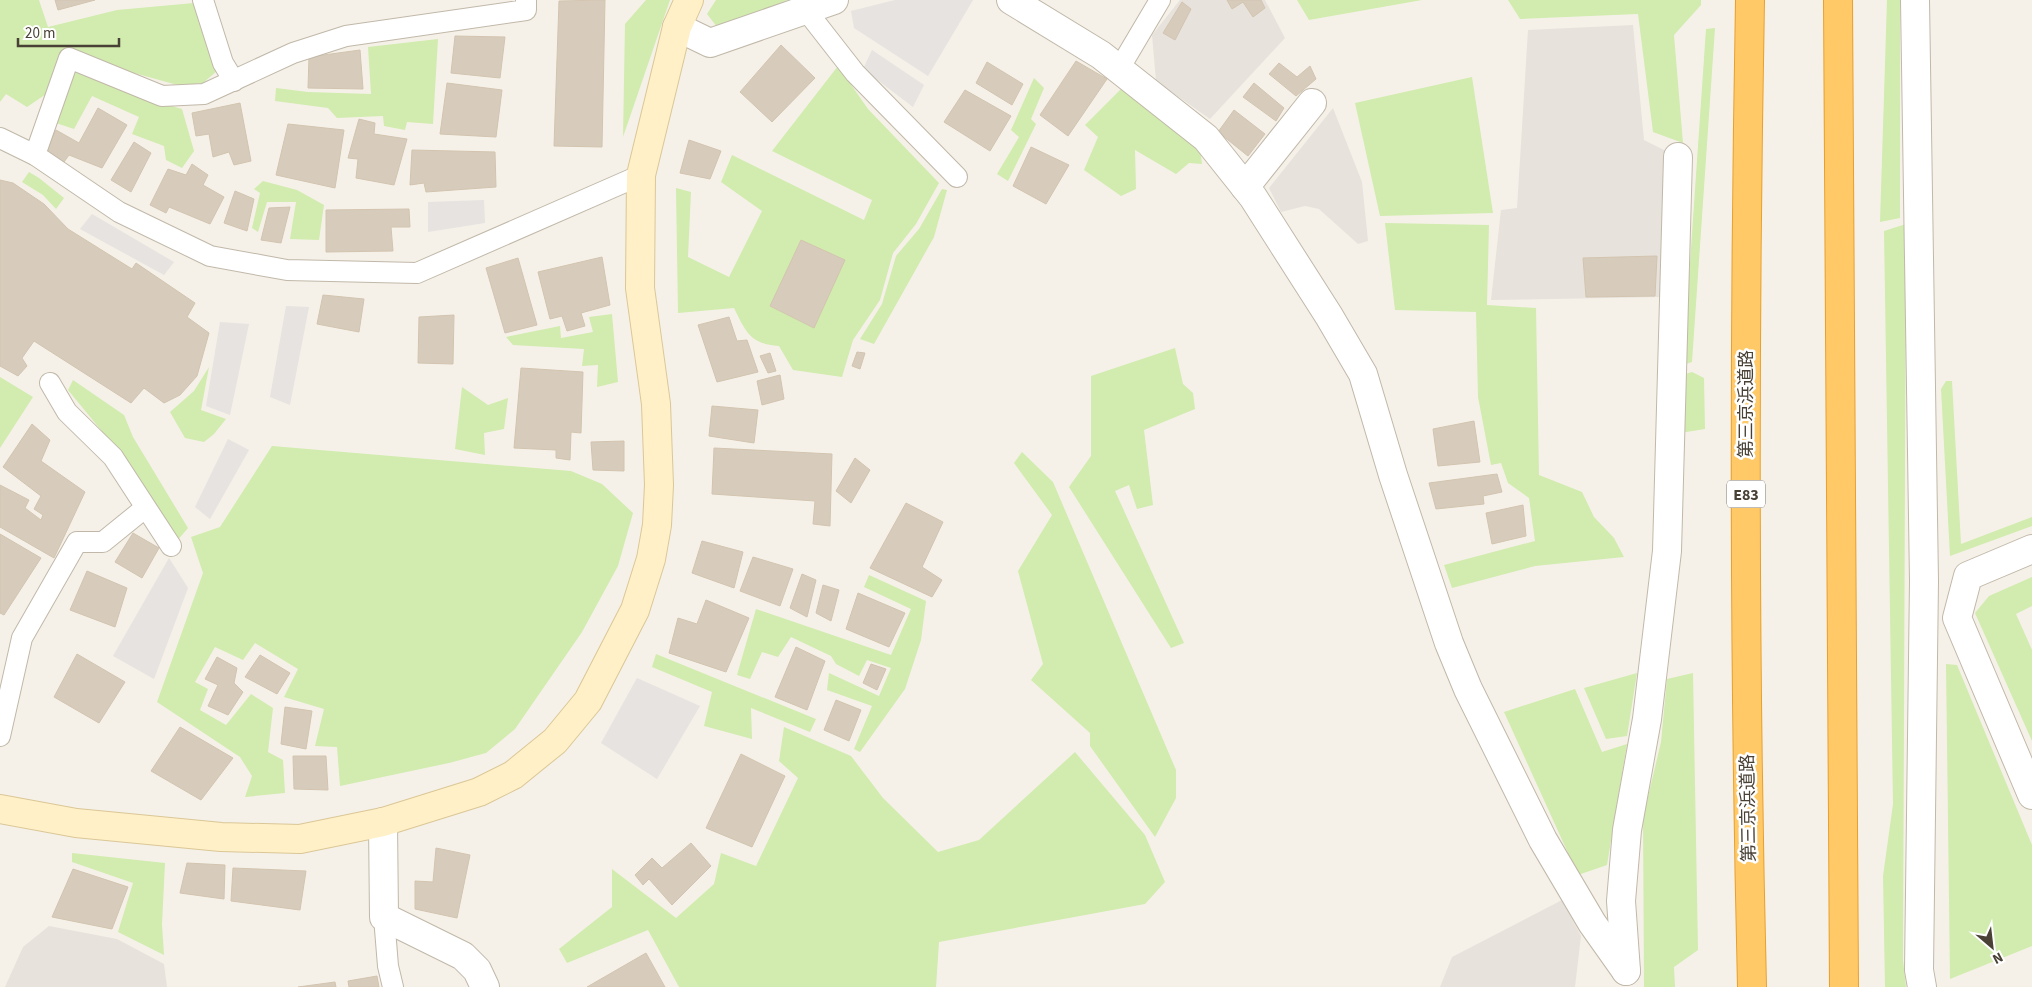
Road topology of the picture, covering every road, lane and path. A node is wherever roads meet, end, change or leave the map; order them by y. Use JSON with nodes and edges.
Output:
{"nodes":[{"id":1,"x":203,"y":0,"type":"edge"},
{"id":2,"x":526,"y":0,"type":"edge"},
{"id":3,"x":689,"y":0,"type":"edge"},
{"id":4,"x":834,"y":0,"type":"edge"},
{"id":5,"x":1010,"y":0,"type":"edge"},
{"id":6,"x":1160,"y":0,"type":"edge"},
{"id":7,"x":1750,"y":0,"type":"edge"},
{"id":8,"x":1838,"y":0,"type":"edge"},
{"id":9,"x":1915,"y":0,"type":"edge"},
{"id":10,"x":805,"y":9,"type":"junction"},
{"id":11,"x":677,"y":27,"type":"junction"},
{"id":12,"x":1119,"y":69,"type":"junction"},
{"id":13,"x":234,"y":81,"type":"junction"},
{"id":14,"x":1312,"y":103,"type":"dead end"},
{"id":15,"x":0,"y":138,"type":"edge"},
{"id":16,"x":34,"y":155,"type":"junction"},
{"id":17,"x":1678,"y":157,"type":"dead end"},
{"id":18,"x":641,"y":175,"type":"junction"},
{"id":19,"x":957,"y":177,"type":"dead end"},
{"id":20,"x":1245,"y":187,"type":"junction"},
{"id":21,"x":50,"y":384,"type":"dead end"},
{"id":22,"x":144,"y":508,"type":"junction"},
{"id":23,"x":171,"y":546,"type":"dead end"},
{"id":24,"x":2032,"y":549,"type":"edge"},
{"id":25,"x":0,"y":736,"type":"edge"},
{"id":26,"x":2032,"y":795,"type":"edge"},
{"id":27,"x":0,"y":809,"type":"edge"},
{"id":28,"x":384,"y":822,"type":"junction"},
{"id":29,"x":384,"y":917,"type":"junction"},
{"id":30,"x":1626,"y":979,"type":"edge"},
{"id":31,"x":393,"y":987,"type":"edge"},
{"id":32,"x":485,"y":987,"type":"edge"},
{"id":33,"x":1752,"y":987,"type":"edge"},
{"id":34,"x":1844,"y":987,"type":"edge"},
{"id":35,"x":1922,"y":987,"type":"edge"}],
"edges":[{"from":1,"to":13,"type":"lane"},
{"from":2,"to":13,"type":"lane"},
{"from":3,"to":11,"type":"street"},
{"from":4,"to":10,"type":"street"},
{"from":5,"to":12,"type":"street"},
{"from":6,"to":12,"type":"lane"},
{"from":7,"to":33,"type":"highway","name":"第三京浜道路","number":"E83"},
{"from":8,"to":34,"type":"highway"},
{"from":9,"to":35,"type":"street"},
{"from":10,"to":11,"type":"street"},
{"from":10,"to":19,"type":"lane"},
{"from":11,"to":18,"type":"street"},
{"from":12,"to":20,"type":"street"},
{"from":13,"to":16,"type":"lane"},
{"from":14,"to":20,"type":"street"},
{"from":15,"to":16,"type":"lane"},
{"from":16,"to":18,"type":"lane"},
{"from":17,"to":30,"type":"street"},
{"from":18,"to":28,"type":"street"},
{"from":20,"to":30,"type":"street"},
{"from":21,"to":22,"type":"lane"},
{"from":22,"to":23,"type":"lane"},
{"from":22,"to":25,"type":"lane"},
{"from":24,"to":26,"type":"street"},
{"from":27,"to":28,"type":"street"},
{"from":28,"to":29,"type":"street"},
{"from":29,"to":31,"type":"lane"},
{"from":29,"to":32,"type":"street"}]}
